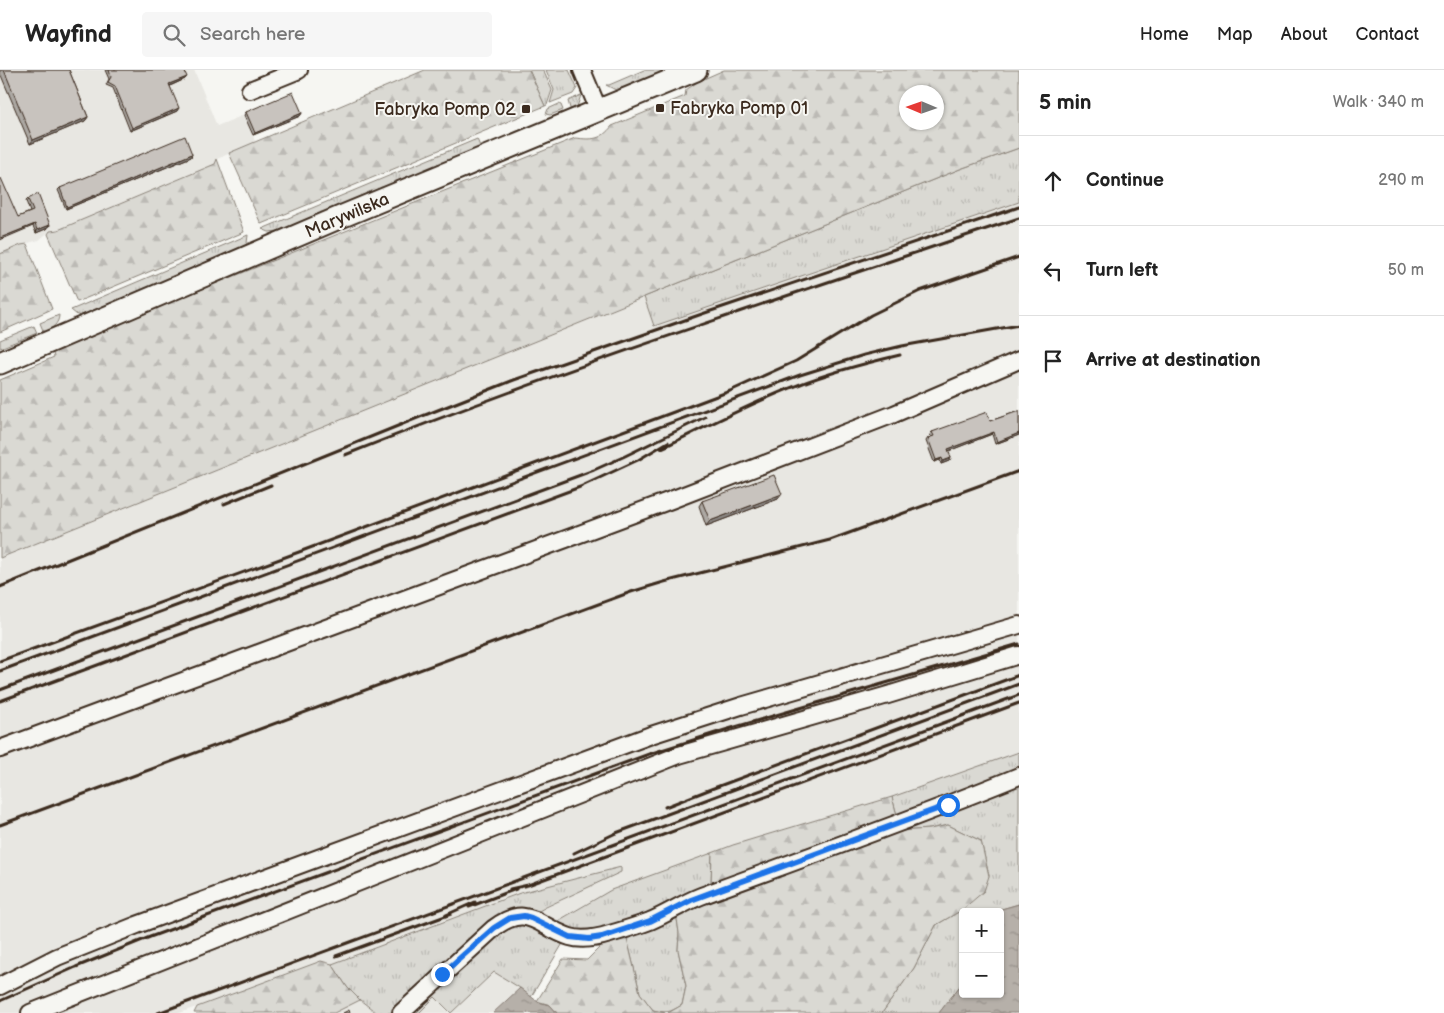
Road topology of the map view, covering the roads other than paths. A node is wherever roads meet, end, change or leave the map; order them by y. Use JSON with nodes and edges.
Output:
{"nodes":[{"id":1,"x":299,"y":70,"type":"edge"},
{"id":2,"x":582,"y":70,"type":"edge"},
{"id":3,"x":696,"y":70,"type":"edge"},
{"id":4,"x":250,"y":90,"type":"dead end"},
{"id":5,"x":600,"y":110,"type":"junction"},
{"id":6,"x":1019,"y":360,"type":"edge"},
{"id":7,"x":0,"y":363,"type":"edge"},
{"id":8,"x":1019,"y":625,"type":"edge"},
{"id":9,"x":1019,"y":655,"type":"edge"},
{"id":10,"x":0,"y":749,"type":"edge"},
{"id":11,"x":1019,"y":776,"type":"edge"},
{"id":12,"x":0,"y":986,"type":"edge"},
{"id":13,"x":30,"y":1013,"type":"edge"},
{"id":14,"x":401,"y":1013,"type":"edge"}],
"edges":[{"from":1,"to":4,"type":"street"},
{"from":2,"to":5,"type":"street"},
{"from":3,"to":5,"type":"main road","name":"Marywilska"},
{"from":5,"to":7,"type":"main road","name":"Marywilska"},
{"from":6,"to":10,"type":"street"},
{"from":8,"to":12,"type":"street"},
{"from":9,"to":13,"type":"street"},
{"from":11,"to":14,"type":"street"}]}
